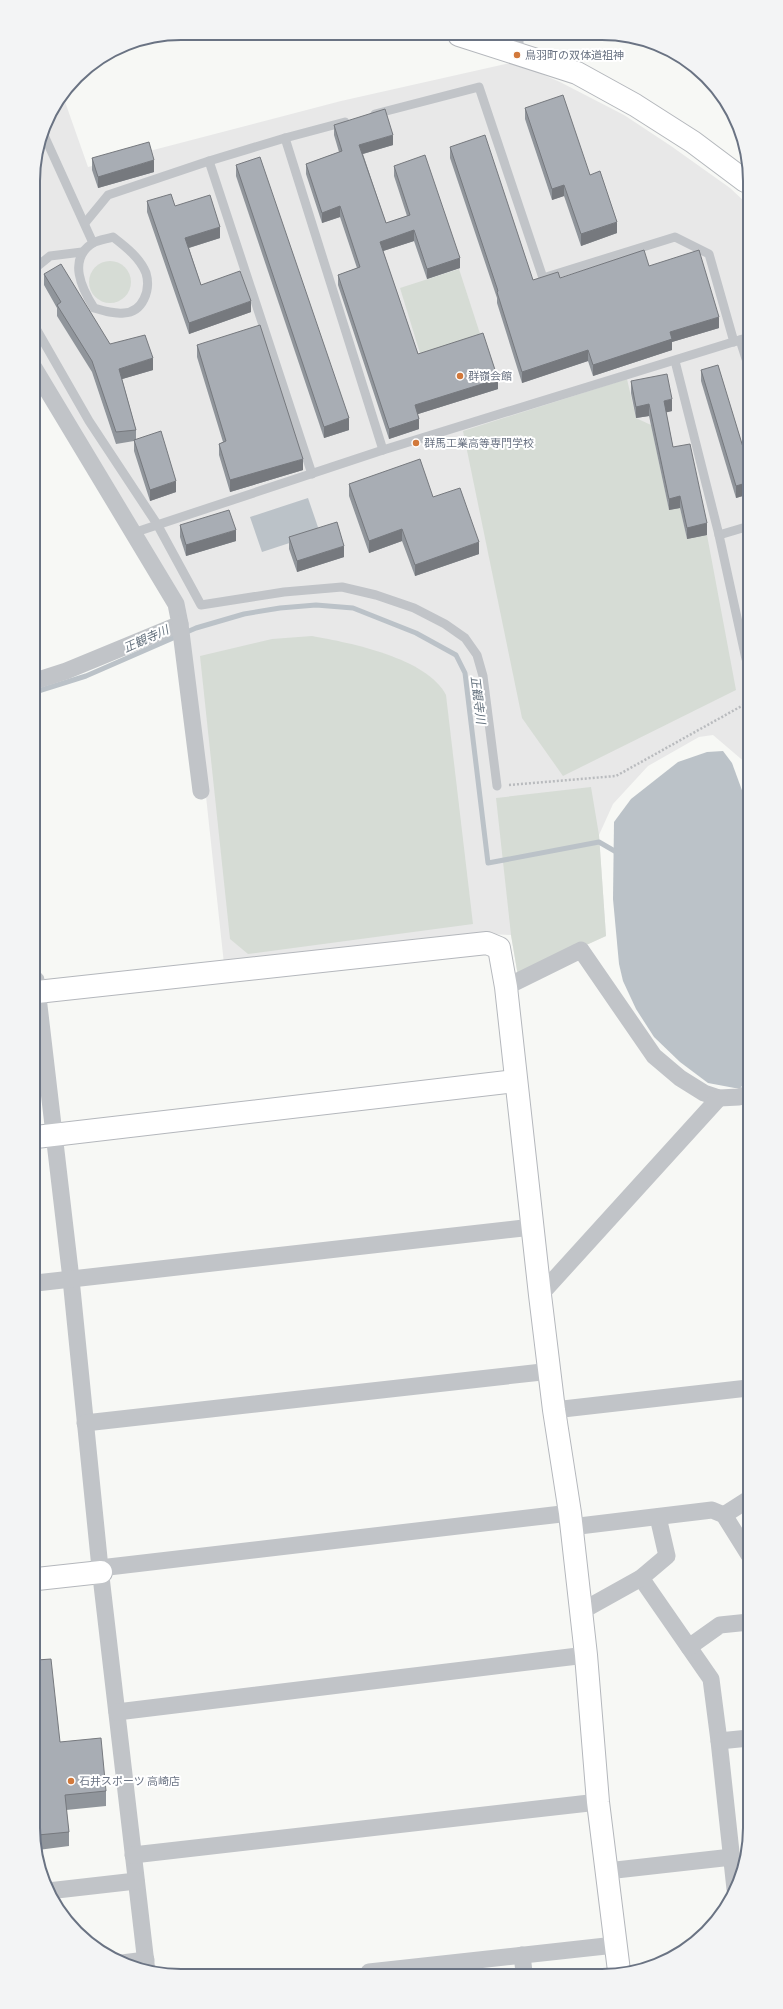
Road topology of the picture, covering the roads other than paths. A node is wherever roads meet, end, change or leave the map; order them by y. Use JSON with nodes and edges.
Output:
{"nodes":[{"id":1,"x":490,"y":40,"type":"edge"},
{"id":2,"x":515,"y":44,"type":"edge"},
{"id":3,"x":367,"y":116,"type":"edge"},
{"id":4,"x":352,"y":120,"type":"edge"},
{"id":5,"x":285,"y":138,"type":"junction"},
{"id":6,"x":46,"y":140,"type":"edge"},
{"id":7,"x":209,"y":161,"type":"junction"},
{"id":8,"x":743,"y":180,"type":"edge"},
{"id":9,"x":85,"y":223,"type":"junction"},
{"id":10,"x":94,"y":243,"type":"junction"},
{"id":11,"x":82,"y":252,"type":"junction"},
{"id":12,"x":40,"y":264,"type":"edge"},
{"id":13,"x":40,"y":335,"type":"edge"},
{"id":14,"x":740,"y":340,"type":"edge"},
{"id":15,"x":675,"y":361,"type":"junction"},
{"id":16,"x":40,"y":378,"type":"edge"},
{"id":17,"x":383,"y":450,"type":"junction"},
{"id":18,"x":312,"y":474,"type":"junction"},
{"id":19,"x":157,"y":524,"type":"junction"},
{"id":20,"x":743,"y":528,"type":"edge"},
{"id":21,"x":133,"y":533,"type":"junction"},
{"id":22,"x":719,"y":535,"type":"junction"},
{"id":23,"x":180,"y":624,"type":"junction"},
{"id":24,"x":743,"y":645,"type":"edge"},
{"id":25,"x":40,"y":679,"type":"edge"},
{"id":26,"x":497,"y":786,"type":"road end"},
{"id":27,"x":201,"y":792,"type":"dead end"},
{"id":28,"x":40,"y":986,"type":"edge"},
{"id":29,"x":506,"y":987,"type":"junction"},
{"id":30,"x":40,"y":1053,"type":"edge"},
{"id":31,"x":515,"y":1081,"type":"junction"},
{"id":32,"x":719,"y":1098,"type":"junction"},
{"id":33,"x":743,"y":1100,"type":"edge"},
{"id":34,"x":45,"y":1136,"type":"edge"},
{"id":35,"x":532,"y":1227,"type":"junction"},
{"id":36,"x":71,"y":1279,"type":"junction"},
{"id":37,"x":40,"y":1283,"type":"edge"},
{"id":38,"x":540,"y":1295,"type":"junction"},
{"id":39,"x":551,"y":1371,"type":"junction"},
{"id":40,"x":743,"y":1389,"type":"edge"},
{"id":41,"x":554,"y":1410,"type":"junction"},
{"id":42,"x":85,"y":1423,"type":"junction"},
{"id":43,"x":743,"y":1503,"type":"edge"},
{"id":44,"x":724,"y":1515,"type":"junction"},
{"id":45,"x":658,"y":1516,"type":"junction"},
{"id":46,"x":571,"y":1520,"type":"junction"},
{"id":47,"x":743,"y":1545,"type":"edge"},
{"id":48,"x":100,"y":1570,"type":"junction"},
{"id":49,"x":641,"y":1578,"type":"junction"},
{"id":50,"x":40,"y":1579,"type":"edge"},
{"id":51,"x":580,"y":1612,"type":"junction"},
{"id":52,"x":743,"y":1623,"type":"edge"},
{"id":53,"x":689,"y":1647,"type":"junction"},
{"id":54,"x":586,"y":1655,"type":"junction"},
{"id":55,"x":117,"y":1712,"type":"junction"},
{"id":56,"x":743,"y":1739,"type":"edge"},
{"id":57,"x":720,"y":1741,"type":"junction"},
{"id":58,"x":598,"y":1802,"type":"junction"},
{"id":59,"x":133,"y":1855,"type":"junction"},
{"id":60,"x":732,"y":1858,"type":"junction"},
{"id":61,"x":607,"y":1871,"type":"junction"},
{"id":62,"x":734,"y":1878,"type":"edge"},
{"id":63,"x":136,"y":1881,"type":"junction"},
{"id":64,"x":53,"y":1889,"type":"edge"},
{"id":65,"x":615,"y":1945,"type":"junction"},
{"id":66,"x":523,"y":1963,"type":"edge"},
{"id":67,"x":146,"y":1964,"type":"edge"},
{"id":68,"x":619,"y":1968,"type":"edge"},
{"id":69,"x":420,"y":1969,"type":"edge"}],
"edges":[{"from":1,"to":2,"type":"street"},
{"from":2,"to":8,"type":"street"},
{"from":3,"to":14,"type":"lane"},
{"from":4,"to":5,"type":"lane"},
{"from":5,"to":7,"type":"lane"},
{"from":5,"to":17,"type":"lane"},
{"from":6,"to":9,"type":"lane"},
{"from":7,"to":9,"type":"lane"},
{"from":7,"to":18,"type":"lane"},
{"from":9,"to":10,"type":"lane"},
{"from":10,"to":11,"type":"lane"},
{"from":10,"to":11,"type":"lane"},
{"from":11,"to":12,"type":"lane"},
{"from":13,"to":19,"type":"lane"},
{"from":14,"to":15,"type":"lane"},
{"from":15,"to":17,"type":"lane"},
{"from":15,"to":22,"type":"lane"},
{"from":16,"to":21,"type":"street"},
{"from":17,"to":18,"type":"lane"},
{"from":18,"to":19,"type":"lane"},
{"from":19,"to":21,"type":"lane"},
{"from":19,"to":26,"type":"lane"},
{"from":20,"to":22,"type":"lane"},
{"from":21,"to":23,"type":"street"},
{"from":22,"to":24,"type":"lane"},
{"from":23,"to":25,"type":"street"},
{"from":23,"to":27,"type":"street"},
{"from":28,"to":29,"type":"street"},
{"from":29,"to":31,"type":"street"},
{"from":29,"to":32,"type":"street"},
{"from":30,"to":34,"type":"street"},
{"from":31,"to":34,"type":"street"},
{"from":31,"to":35,"type":"street"},
{"from":32,"to":33,"type":"street"},
{"from":32,"to":38,"type":"street"},
{"from":34,"to":36,"type":"street"},
{"from":35,"to":36,"type":"street"},
{"from":35,"to":38,"type":"street"},
{"from":36,"to":37,"type":"street"},
{"from":36,"to":42,"type":"street"},
{"from":38,"to":39,"type":"street"},
{"from":39,"to":41,"type":"street"},
{"from":39,"to":42,"type":"street"},
{"from":40,"to":41,"type":"street"},
{"from":41,"to":46,"type":"street"},
{"from":42,"to":48,"type":"street"},
{"from":43,"to":44,"type":"street"},
{"from":44,"to":45,"type":"street"},
{"from":44,"to":47,"type":"street"},
{"from":45,"to":46,"type":"street"},
{"from":45,"to":49,"type":"street"},
{"from":46,"to":48,"type":"street"},
{"from":46,"to":51,"type":"street"},
{"from":48,"to":50,"type":"street"},
{"from":48,"to":55,"type":"street"},
{"from":49,"to":51,"type":"street"},
{"from":49,"to":53,"type":"street"},
{"from":51,"to":54,"type":"street"},
{"from":52,"to":53,"type":"street"},
{"from":53,"to":57,"type":"street"},
{"from":54,"to":55,"type":"street"},
{"from":54,"to":58,"type":"street"},
{"from":55,"to":59,"type":"street"},
{"from":56,"to":57,"type":"street"},
{"from":57,"to":60,"type":"street"},
{"from":58,"to":59,"type":"street"},
{"from":58,"to":61,"type":"street"},
{"from":59,"to":63,"type":"street"},
{"from":60,"to":61,"type":"street"},
{"from":60,"to":62,"type":"street"},
{"from":61,"to":65,"type":"street"},
{"from":63,"to":64,"type":"street"},
{"from":63,"to":67,"type":"street"},
{"from":65,"to":66,"type":"street"},
{"from":65,"to":68,"type":"street"},
{"from":66,"to":69,"type":"street"}]}
